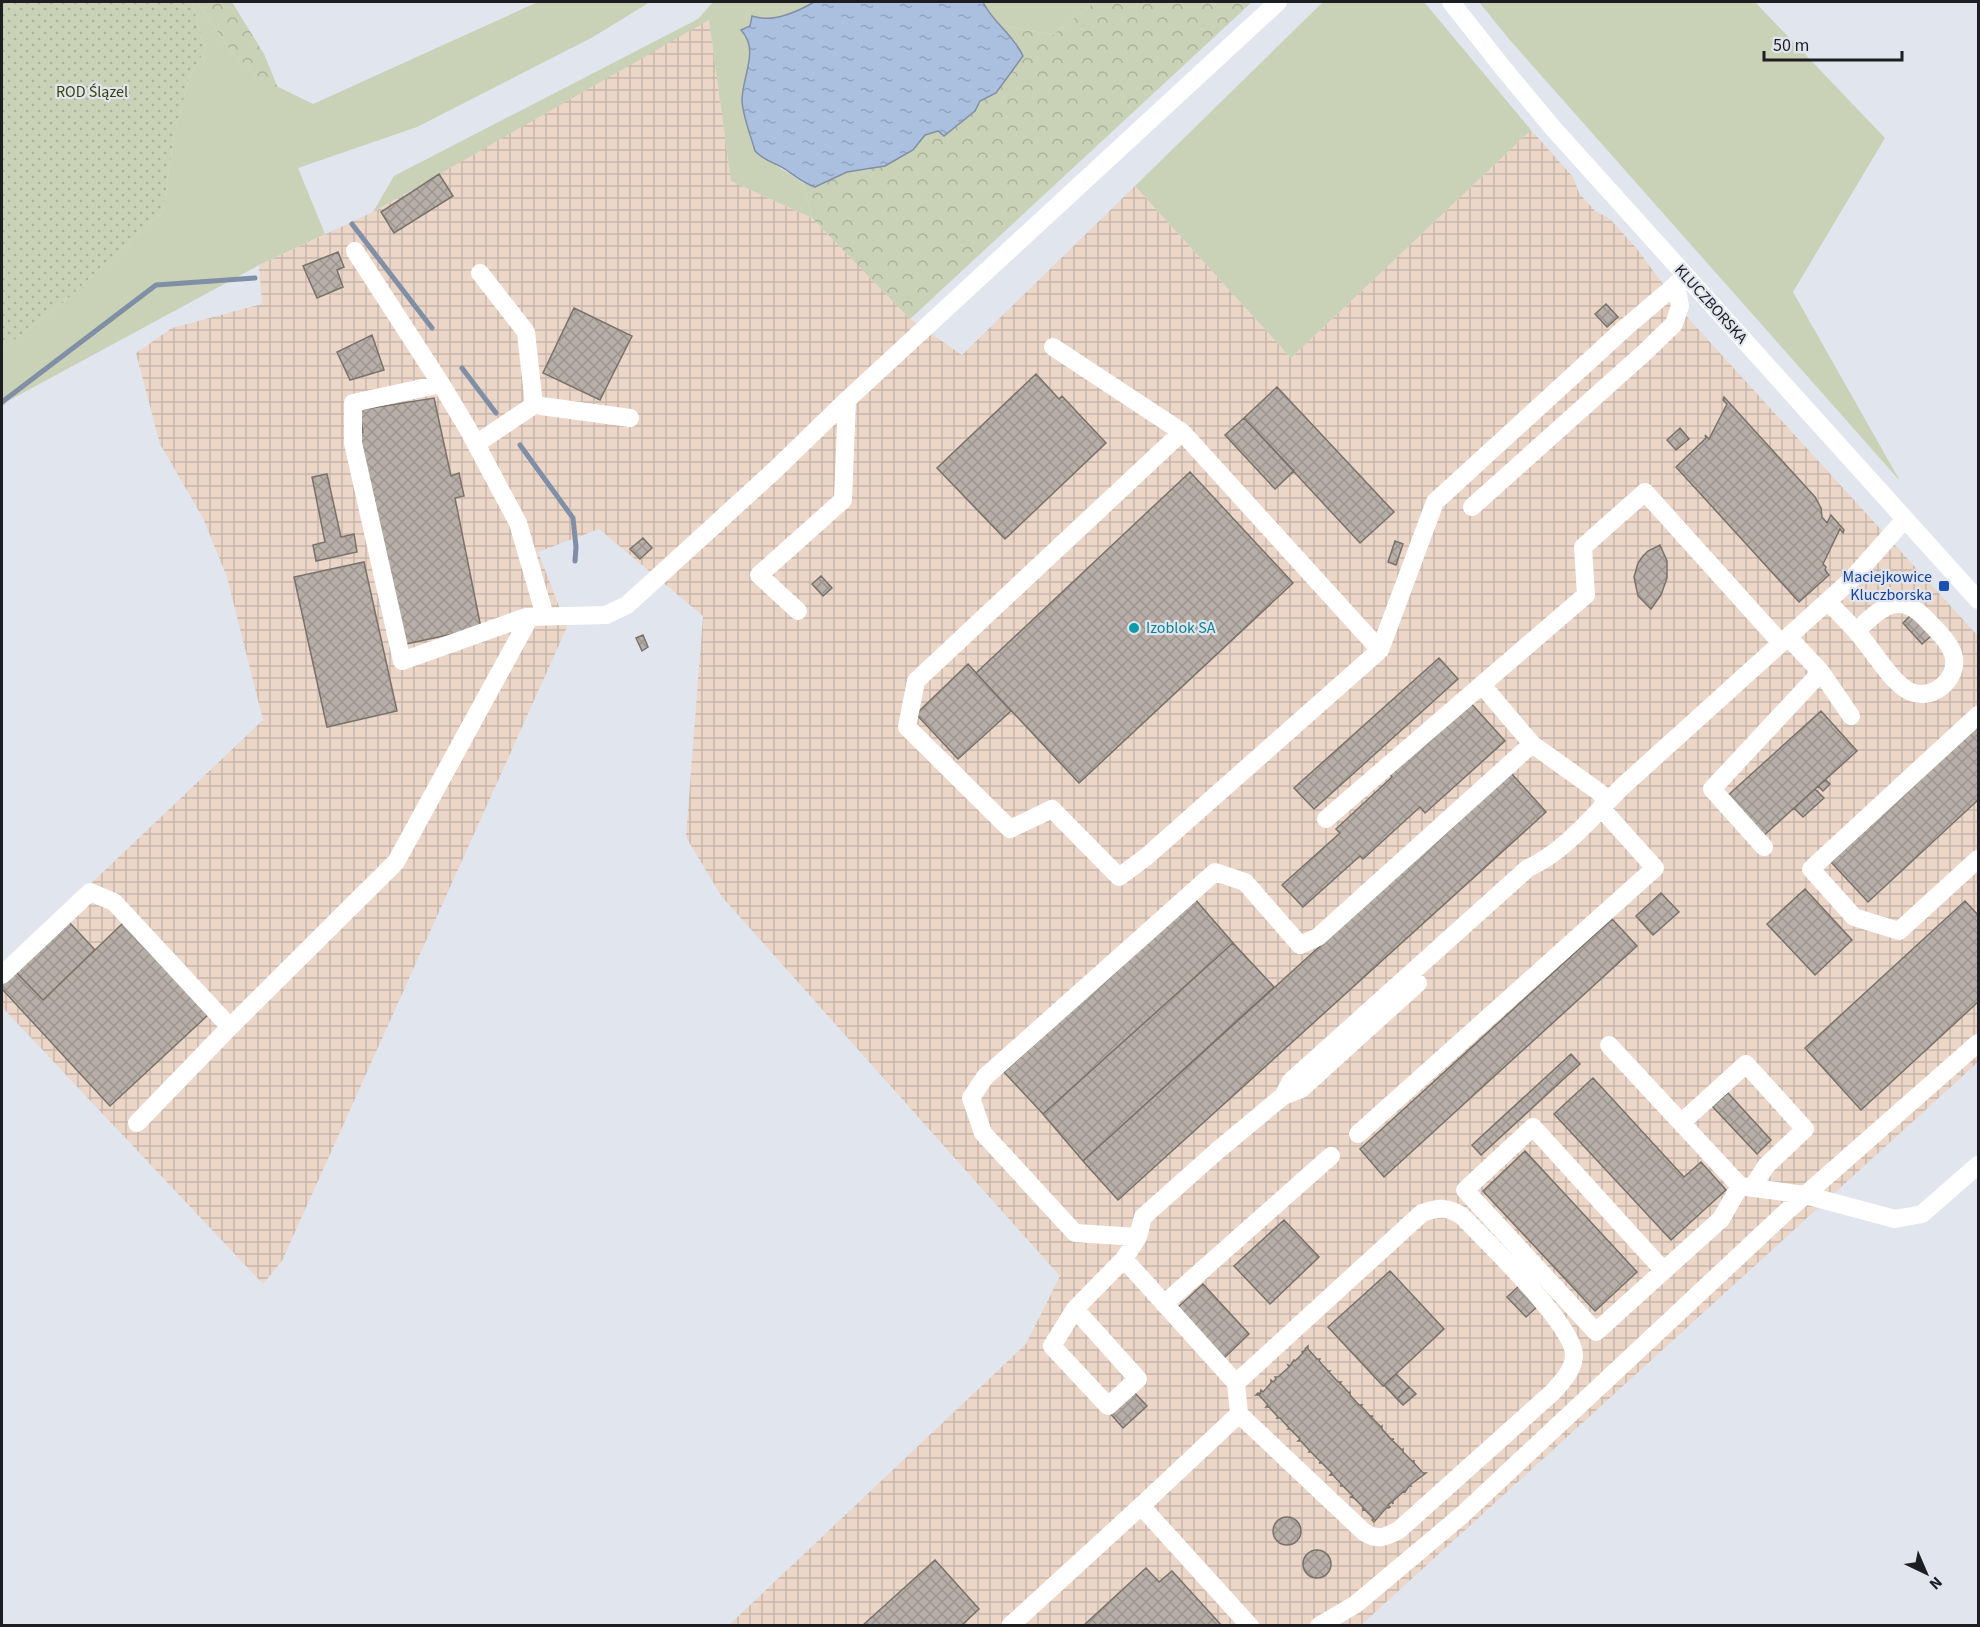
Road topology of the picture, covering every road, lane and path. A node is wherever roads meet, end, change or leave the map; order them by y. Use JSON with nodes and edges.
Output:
{"nodes":[{"id":1,"x":1278,"y":2,"type":"edge"},
{"id":2,"x":1452,"y":2,"type":"edge"},
{"id":3,"x":355,"y":251,"type":"dead end"},
{"id":4,"x":480,"y":273,"type":"dead end"},
{"id":5,"x":1681,"y":280,"type":"junction"},
{"id":6,"x":1053,"y":347,"type":"dead end"},
{"id":7,"x":441,"y":384,"type":"junction"},
{"id":8,"x":848,"y":400,"type":"junction"},
{"id":9,"x":534,"y":405,"type":"junction"},
{"id":10,"x":630,"y":418,"type":"dead end"},
{"id":11,"x":1182,"y":432,"type":"junction"},
{"id":12,"x":476,"y":444,"type":"junction"},
{"id":13,"x":1472,"y":507,"type":"dead end"},
{"id":14,"x":1905,"y":519,"type":"junction"},
{"id":15,"x":1978,"y":600,"type":"edge"},
{"id":16,"x":1827,"y":601,"type":"junction"},
{"id":17,"x":798,"y":611,"type":"dead end"},
{"id":18,"x":537,"y":616,"type":"junction"},
{"id":19,"x":1856,"y":631,"type":"junction"},
{"id":20,"x":1785,"y":640,"type":"junction"},
{"id":21,"x":1380,"y":650,"type":"junction"},
{"id":22,"x":1821,"y":672,"type":"junction"},
{"id":23,"x":1482,"y":685,"type":"junction"},
{"id":24,"x":1978,"y":715,"type":"edge"},
{"id":25,"x":1851,"y":716,"type":"dead end"},
{"id":26,"x":1532,"y":744,"type":"junction"},
{"id":27,"x":1604,"y":805,"type":"junction"},
{"id":28,"x":1326,"y":819,"type":"dead end"},
{"id":29,"x":1764,"y":847,"type":"dead end"},
{"id":30,"x":1978,"y":859,"type":"edge"},
{"id":31,"x":2,"y":975,"type":"edge"},
{"id":32,"x":230,"y":1027,"type":"junction"},
{"id":33,"x":1978,"y":1043,"type":"edge"},
{"id":34,"x":1609,"y":1045,"type":"dead end"},
{"id":35,"x":137,"y":1123,"type":"dead end"},
{"id":36,"x":1681,"y":1123,"type":"junction"},
{"id":37,"x":1358,"y":1134,"type":"dead end"},
{"id":38,"x":1331,"y":1156,"type":"dead end"},
{"id":39,"x":1978,"y":1165,"type":"edge"},
{"id":40,"x":1746,"y":1187,"type":"junction"},
{"id":41,"x":1805,"y":1195,"type":"junction"},
{"id":42,"x":1138,"y":1237,"type":"junction"},
{"id":43,"x":1124,"y":1259,"type":"junction"},
{"id":44,"x":1664,"y":1271,"type":"junction"},
{"id":45,"x":1164,"y":1304,"type":"junction"},
{"id":46,"x":1075,"y":1309,"type":"junction"},
{"id":47,"x":1236,"y":1383,"type":"junction"},
{"id":48,"x":1239,"y":1414,"type":"junction"},
{"id":49,"x":1141,"y":1506,"type":"junction"},
{"id":50,"x":1010,"y":1626,"type":"edge"},
{"id":51,"x":1250,"y":1626,"type":"edge"},
{"id":52,"x":1319,"y":1626,"type":"edge"}],
"edges":[{"from":1,"to":8,"type":"street"},
{"from":2,"to":5,"type":"street","name":"KLUCZBORSKA"},
{"from":3,"to":7,"type":"street"},
{"from":4,"to":9,"type":"street"},
{"from":5,"to":13,"type":"street"},
{"from":5,"to":14,"type":"street","name":"KLUCZBORSKA"},
{"from":5,"to":21,"type":"street"},
{"from":6,"to":11,"type":"street"},
{"from":7,"to":12,"type":"street"},
{"from":7,"to":18,"type":"street"},
{"from":8,"to":17,"type":"street"},
{"from":8,"to":18,"type":"street"},
{"from":9,"to":10,"type":"street"},
{"from":9,"to":12,"type":"street"},
{"from":11,"to":21,"type":"street"},
{"from":11,"to":21,"type":"street"},
{"from":12,"to":18,"type":"street"},
{"from":14,"to":15,"type":"street","name":"KLUCZBORSKA"},
{"from":14,"to":16,"type":"street"},
{"from":16,"to":19,"type":"street"},
{"from":16,"to":20,"type":"street"},
{"from":18,"to":32,"type":"street"},
{"from":19,"to":19,"type":"street"},
{"from":20,"to":22,"type":"street"},
{"from":20,"to":23,"type":"street"},
{"from":20,"to":27,"type":"street"},
{"from":22,"to":25,"type":"street"},
{"from":22,"to":29,"type":"street"},
{"from":23,"to":26,"type":"street"},
{"from":23,"to":28,"type":"street"},
{"from":24,"to":30,"type":"street"},
{"from":26,"to":27,"type":"street"},
{"from":26,"to":42,"type":"street"},
{"from":27,"to":37,"type":"street"},
{"from":27,"to":42,"type":"street"},
{"from":31,"to":32,"type":"street"},
{"from":32,"to":35,"type":"street"},
{"from":33,"to":41,"type":"street"},
{"from":34,"to":36,"type":"street"},
{"from":36,"to":40,"type":"street"},
{"from":36,"to":40,"type":"street"},
{"from":38,"to":45,"type":"street"},
{"from":39,"to":41,"type":"street"},
{"from":40,"to":41,"type":"street"},
{"from":40,"to":44,"type":"street"},
{"from":41,"to":52,"type":"street"},
{"from":42,"to":43,"type":"street"},
{"from":43,"to":45,"type":"street"},
{"from":43,"to":46,"type":"street"},
{"from":44,"to":44,"type":"street"},
{"from":45,"to":47,"type":"street"},
{"from":46,"to":46,"type":"street"},
{"from":47,"to":48,"type":"street"},
{"from":47,"to":48,"type":"street"},
{"from":48,"to":49,"type":"street"},
{"from":49,"to":50,"type":"street"},
{"from":49,"to":51,"type":"street"}]}
